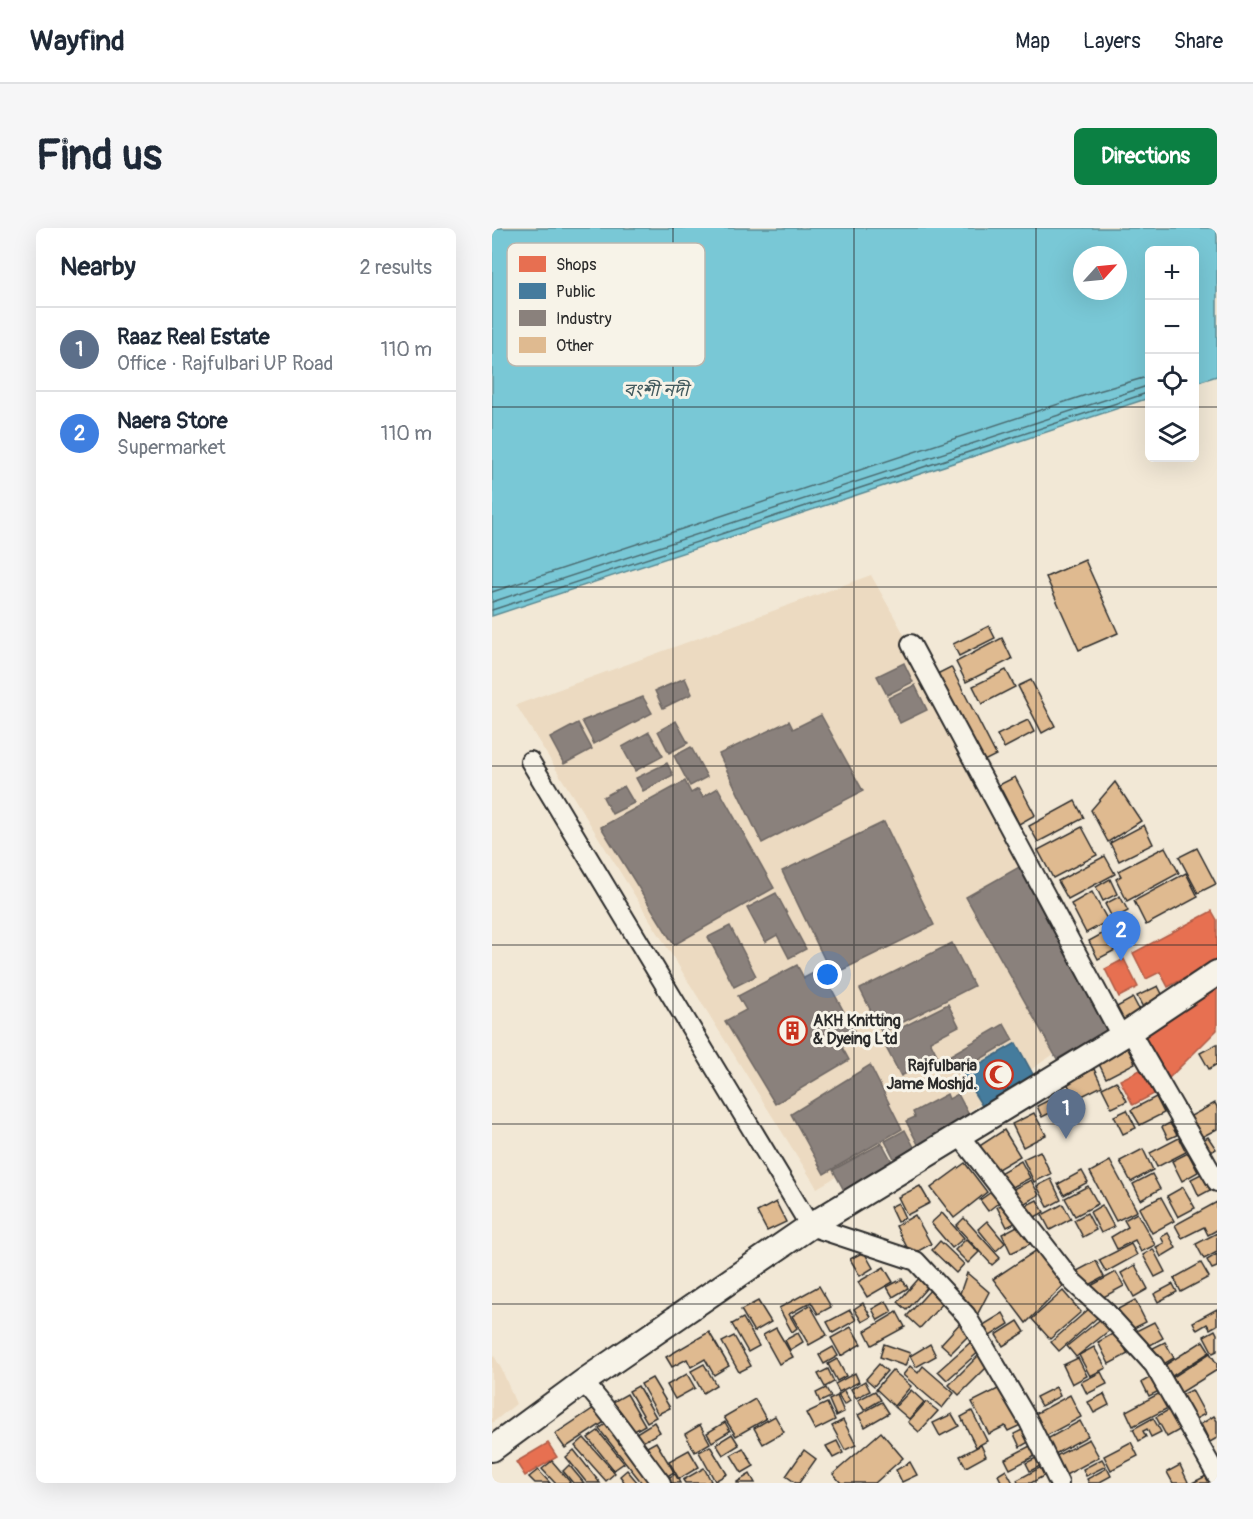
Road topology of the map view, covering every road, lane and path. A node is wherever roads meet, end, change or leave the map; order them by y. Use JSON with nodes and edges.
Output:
{"nodes":[{"id":1,"x":911,"y":644,"type":"dead end"},
{"id":2,"x":530,"y":761,"type":"dead end"},
{"id":3,"x":1217,"y":973,"type":"edge"},
{"id":4,"x":1126,"y":1033,"type":"junction"},
{"id":5,"x":959,"y":1135,"type":"junction"},
{"id":6,"x":1217,"y":1182,"type":"edge"},
{"id":7,"x":810,"y":1226,"type":"junction"},
{"id":8,"x":583,"y":1382,"type":"junction"},
{"id":9,"x":492,"y":1449,"type":"edge"},
{"id":10,"x":1217,"y":1476,"type":"edge"},
{"id":11,"x":661,"y":1483,"type":"edge"},
{"id":12,"x":1059,"y":1483,"type":"edge"}],
"edges":[{"from":1,"to":4,"type":"street"},
{"from":2,"to":7,"type":"street"},
{"from":3,"to":4,"type":"street"},
{"from":4,"to":5,"type":"street"},
{"from":4,"to":6,"type":"street"},
{"from":5,"to":7,"type":"street"},
{"from":5,"to":10,"type":"street"},
{"from":7,"to":8,"type":"street"},
{"from":7,"to":12,"type":"street"},
{"from":8,"to":9,"type":"street"},
{"from":8,"to":11,"type":"street"}]}
